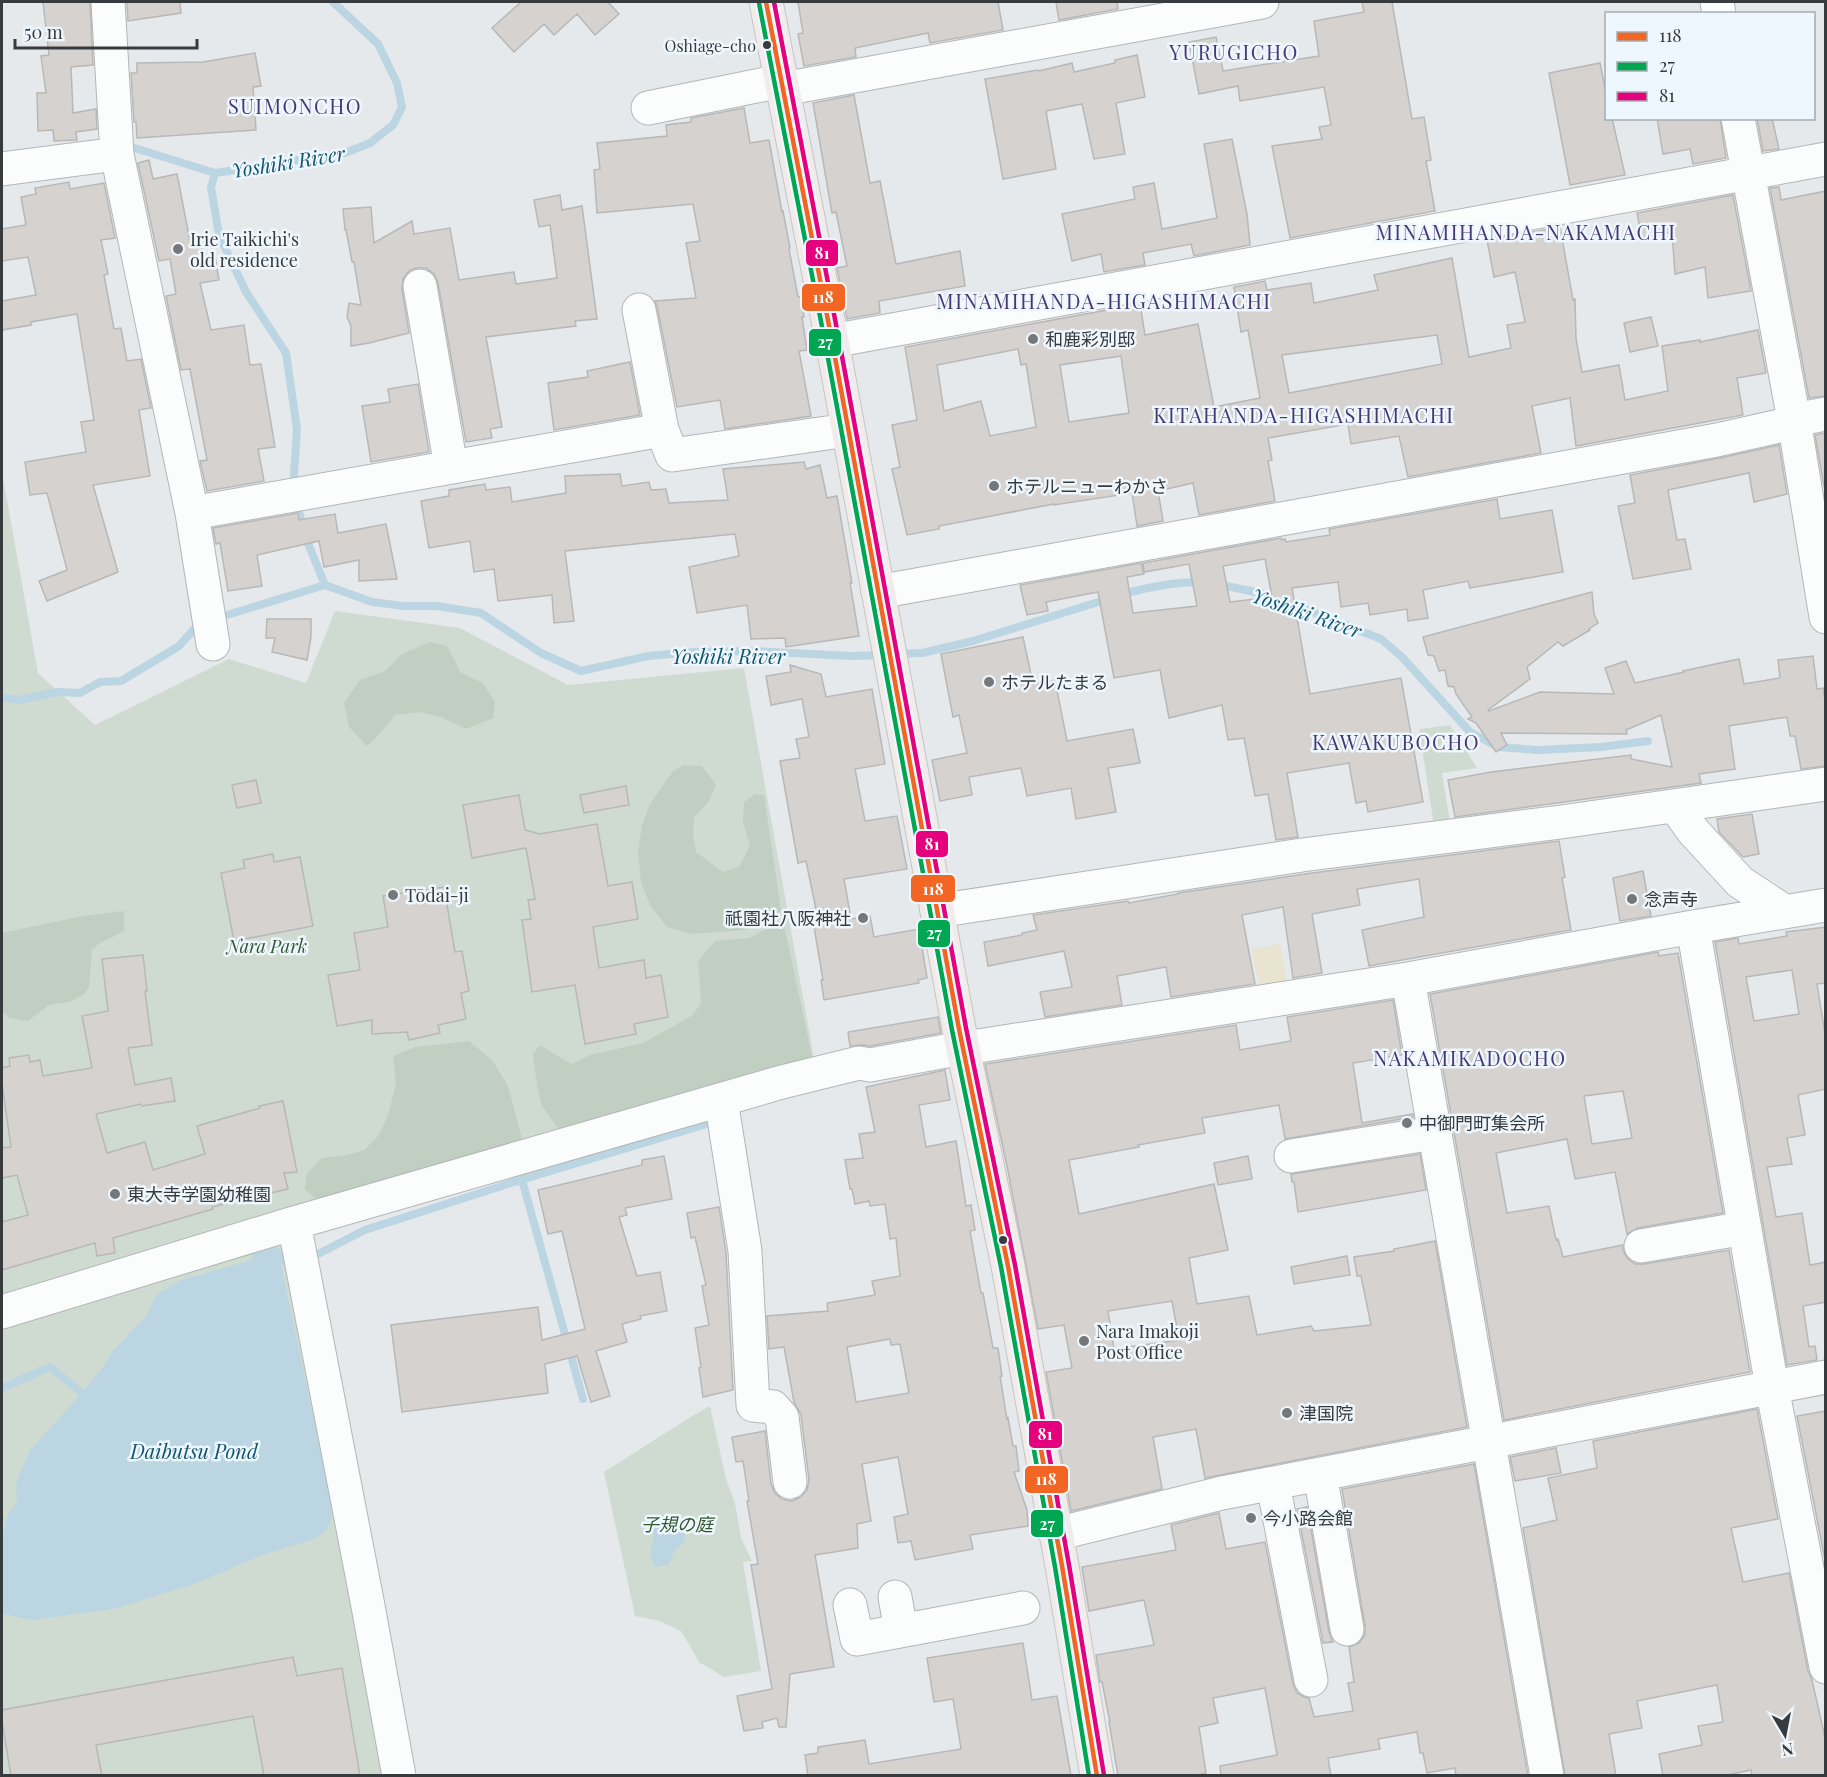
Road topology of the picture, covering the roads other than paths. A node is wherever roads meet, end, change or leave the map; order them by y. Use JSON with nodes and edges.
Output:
{"nodes":[{"id":1,"x":108,"y":2,"type":"edge"},
{"id":2,"x":766,"y":2,"type":"edge"},
{"id":3,"x":1262,"y":2,"type":"edge"},
{"id":4,"x":782,"y":85,"type":"junction"},
{"id":5,"x":648,"y":108,"type":"dead end"},
{"id":6,"x":1738,"y":120,"type":"edge"},
{"id":7,"x":117,"y":154,"type":"junction"},
{"id":8,"x":1826,"y":159,"type":"edge"},
{"id":9,"x":2,"y":169,"type":"edge"},
{"id":10,"x":1747,"y":172,"type":"junction"},
{"id":11,"x":420,"y":286,"type":"dead end"},
{"id":12,"x":639,"y":310,"type":"dead end"},
{"id":13,"x":832,"y":341,"type":"junction"},
{"id":14,"x":1810,"y":417,"type":"edge"},
{"id":15,"x":662,"y":430,"type":"junction"},
{"id":16,"x":848,"y":430,"type":"junction"},
{"id":17,"x":451,"y":467,"type":"junction"},
{"id":18,"x":192,"y":513,"type":"junction"},
{"id":19,"x":878,"y":592,"type":"junction"},
{"id":20,"x":1825,"y":608,"type":"edge"},
{"id":21,"x":210,"y":628,"type":"dead end"},
{"id":22,"x":1826,"y":784,"type":"edge"},
{"id":23,"x":1675,"y":806,"type":"junction"},
{"id":24,"x":1826,"y":905,"type":"edge"},
{"id":25,"x":938,"y":911,"type":"junction"},
{"id":26,"x":1784,"y":911,"type":"junction"},
{"id":27,"x":1693,"y":927,"type":"junction"},
{"id":28,"x":1408,"y":979,"type":"junction"},
{"id":29,"x":964,"y":1049,"type":"junction"},
{"id":30,"x":721,"y":1100,"type":"junction"},
{"id":31,"x":1434,"y":1133,"type":"junction"},
{"id":32,"x":1291,"y":1156,"type":"dead end"},
{"id":33,"x":294,"y":1223,"type":"junction"},
{"id":34,"x":1744,"y":1228,"type":"junction"},
{"id":35,"x":1641,"y":1246,"type":"dead end"},
{"id":36,"x":2,"y":1312,"type":"edge"},
{"id":37,"x":1826,"y":1377,"type":"edge"},
{"id":38,"x":1772,"y":1387,"type":"junction"},
{"id":39,"x":1488,"y":1442,"type":"junction"},
{"id":40,"x":1320,"y":1474,"type":"junction"},
{"id":41,"x":790,"y":1482,"type":"dead end"},
{"id":42,"x":1273,"y":1484,"type":"junction"},
{"id":43,"x":1056,"y":1534,"type":"junction"},
{"id":44,"x":895,"y":1597,"type":"dead end"},
{"id":45,"x":850,"y":1605,"type":"dead end"},
{"id":46,"x":1023,"y":1608,"type":"dead end"},
{"id":47,"x":1347,"y":1629,"type":"dead end"},
{"id":48,"x":901,"y":1630,"type":"junction"},
{"id":49,"x":1826,"y":1667,"type":"edge"},
{"id":50,"x":1311,"y":1680,"type":"dead end"},
{"id":51,"x":399,"y":1776,"type":"edge"},
{"id":52,"x":1097,"y":1776,"type":"edge"},
{"id":53,"x":1547,"y":1776,"type":"edge"}],
"edges":[{"from":1,"to":7,"type":"street"},
{"from":2,"to":4,"type":"highway"},
{"from":3,"to":4,"type":"street"},
{"from":4,"to":5,"type":"street"},
{"from":4,"to":13,"type":"highway"},
{"from":6,"to":10,"type":"street"},
{"from":7,"to":9,"type":"street"},
{"from":7,"to":18,"type":"street"},
{"from":8,"to":10,"type":"street"},
{"from":10,"to":13,"type":"street"},
{"from":10,"to":14,"type":"street"},
{"from":11,"to":17,"type":"street"},
{"from":12,"to":15,"type":"street"},
{"from":13,"to":16,"type":"highway"},
{"from":14,"to":19,"type":"street"},
{"from":14,"to":20,"type":"street"},
{"from":15,"to":16,"type":"street"},
{"from":15,"to":17,"type":"street"},
{"from":16,"to":19,"type":"highway"},
{"from":17,"to":18,"type":"street"},
{"from":18,"to":21,"type":"street"},
{"from":19,"to":25,"type":"highway"},
{"from":22,"to":23,"type":"street"},
{"from":23,"to":25,"type":"street"},
{"from":23,"to":26,"type":"street"},
{"from":24,"to":26,"type":"street"},
{"from":25,"to":29,"type":"highway"},
{"from":26,"to":27,"type":"street"},
{"from":27,"to":28,"type":"street"},
{"from":27,"to":34,"type":"street"},
{"from":28,"to":29,"type":"street"},
{"from":28,"to":31,"type":"street"},
{"from":29,"to":30,"type":"street"},
{"from":29,"to":43,"type":"highway"},
{"from":30,"to":33,"type":"street"},
{"from":30,"to":41,"type":"street"},
{"from":31,"to":32,"type":"street"},
{"from":31,"to":39,"type":"street"},
{"from":33,"to":36,"type":"street"},
{"from":33,"to":51,"type":"street"},
{"from":34,"to":35,"type":"street"},
{"from":34,"to":38,"type":"street"},
{"from":37,"to":38,"type":"street"},
{"from":38,"to":39,"type":"street"},
{"from":38,"to":49,"type":"street"},
{"from":39,"to":40,"type":"street"},
{"from":39,"to":53,"type":"street"},
{"from":40,"to":42,"type":"street"},
{"from":40,"to":47,"type":"street"},
{"from":42,"to":43,"type":"street"},
{"from":42,"to":50,"type":"street"},
{"from":43,"to":52,"type":"highway"},
{"from":44,"to":48,"type":"street"},
{"from":45,"to":48,"type":"street"},
{"from":46,"to":48,"type":"street"}]}
